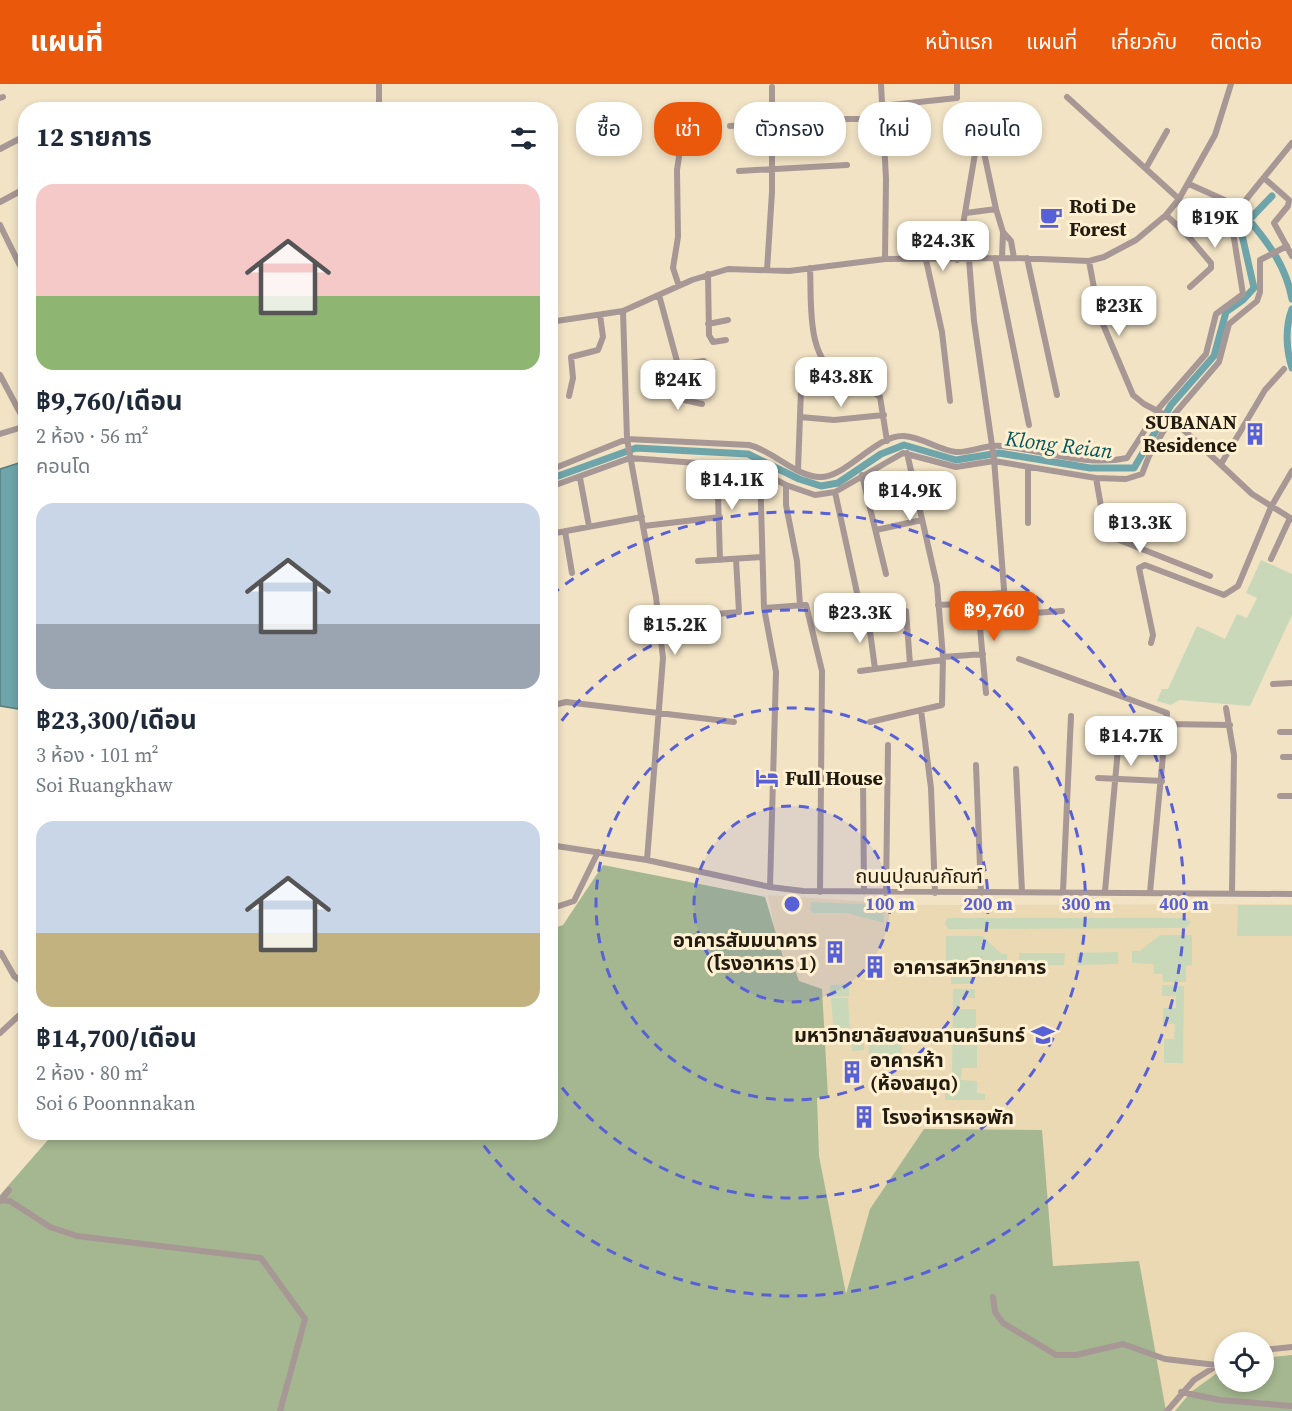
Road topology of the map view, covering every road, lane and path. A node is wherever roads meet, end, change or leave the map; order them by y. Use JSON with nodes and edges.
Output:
{"nodes":[{"id":1,"x":379,"y":84,"type":"edge"},
{"id":2,"x":881,"y":84,"type":"edge"},
{"id":3,"x":957,"y":84,"type":"edge"},
{"id":4,"x":1231,"y":84,"type":"edge"},
{"id":5,"x":772,"y":87,"type":"dead end"},
{"id":6,"x":1067,"y":97,"type":"dead end"},
{"id":7,"x":380,"y":102,"type":"edge"},
{"id":8,"x":772,"y":102,"type":"edge"},
{"id":9,"x":881,"y":102,"type":"edge"},
{"id":10,"x":919,"y":102,"type":"edge"},
{"id":11,"x":730,"y":126,"type":"dead end"},
{"id":12,"x":734,"y":126,"type":"edge"},
{"id":13,"x":1167,"y":131,"type":"dead end"},
{"id":14,"x":18,"y":140,"type":"edge"},
{"id":15,"x":1292,"y":143,"type":"edge"},
{"id":16,"x":0,"y":149,"type":"edge"},
{"id":17,"x":679,"y":156,"type":"edge"},
{"id":18,"x":772,"y":156,"type":"edge"},
{"id":19,"x":884,"y":156,"type":"edge"},
{"id":20,"x":847,"y":165,"type":"dead end"},
{"id":21,"x":772,"y":168,"type":"junction"},
{"id":22,"x":1146,"y":168,"type":"junction"},
{"id":23,"x":739,"y":171,"type":"dead end"},
{"id":24,"x":1264,"y":178,"type":"junction"},
{"id":25,"x":1189,"y":184,"type":"junction"},
{"id":26,"x":18,"y":192,"type":"edge"},
{"id":27,"x":1179,"y":199,"type":"junction"},
{"id":28,"x":0,"y":202,"type":"edge"},
{"id":29,"x":1240,"y":207,"type":"junction"},
{"id":30,"x":996,"y":209,"type":"junction"},
{"id":31,"x":966,"y":213,"type":"junction"},
{"id":32,"x":1166,"y":215,"type":"junction"},
{"id":33,"x":0,"y":225,"type":"edge"},
{"id":34,"x":1003,"y":232,"type":"junction"},
{"id":35,"x":1288,"y":243,"type":"edge"},
{"id":36,"x":1292,"y":256,"type":"edge"},
{"id":37,"x":999,"y":258,"type":"junction"},
{"id":38,"x":1014,"y":258,"type":"junction"},
{"id":39,"x":1027,"y":258,"type":"junction"},
{"id":40,"x":885,"y":259,"type":"junction"},
{"id":41,"x":926,"y":260,"type":"junction"},
{"id":42,"x":957,"y":260,"type":"junction"},
{"id":43,"x":969,"y":260,"type":"junction"},
{"id":44,"x":1089,"y":261,"type":"junction"},
{"id":45,"x":18,"y":262,"type":"edge"},
{"id":46,"x":810,"y":268,"type":"junction"},
{"id":47,"x":767,"y":270,"type":"junction"},
{"id":48,"x":708,"y":274,"type":"junction"},
{"id":49,"x":679,"y":286,"type":"junction"},
{"id":50,"x":1190,"y":287,"type":"dead end"},
{"id":51,"x":659,"y":295,"type":"junction"},
{"id":52,"x":623,"y":311,"type":"junction"},
{"id":53,"x":600,"y":315,"type":"junction"},
{"id":54,"x":728,"y":320,"type":"dead end"},
{"id":55,"x":558,"y":321,"type":"edge"},
{"id":56,"x":708,"y":324,"type":"junction"},
{"id":57,"x":726,"y":340,"type":"dead end"},
{"id":58,"x":825,"y":363,"type":"junction"},
{"id":59,"x":678,"y":364,"type":"junction"},
{"id":60,"x":712,"y":369,"type":"dead end"},
{"id":61,"x":1284,"y":369,"type":"dead end"},
{"id":62,"x":0,"y":375,"type":"edge"},
{"id":63,"x":657,"y":392,"type":"dead end"},
{"id":64,"x":673,"y":394,"type":"junction"},
{"id":65,"x":1057,"y":395,"type":"dead end"},
{"id":66,"x":569,"y":396,"type":"dead end"},
{"id":67,"x":950,"y":401,"type":"dead end"},
{"id":68,"x":702,"y":404,"type":"dead end"},
{"id":69,"x":18,"y":410,"type":"edge"},
{"id":70,"x":1157,"y":412,"type":"junction"},
{"id":71,"x":884,"y":415,"type":"junction"},
{"id":72,"x":800,"y":417,"type":"junction"},
{"id":73,"x":1171,"y":418,"type":"junction"},
{"id":74,"x":1029,"y":425,"type":"dead end"},
{"id":75,"x":18,"y":428,"type":"edge"},
{"id":76,"x":0,"y":434,"type":"edge"},
{"id":77,"x":627,"y":440,"type":"junction"},
{"id":78,"x":887,"y":441,"type":"junction"},
{"id":79,"x":992,"y":447,"type":"junction"},
{"id":80,"x":907,"y":453,"type":"junction"},
{"id":81,"x":630,"y":457,"type":"junction"},
{"id":82,"x":994,"y":460,"type":"junction"},
{"id":83,"x":717,"y":463,"type":"junction"},
{"id":84,"x":1221,"y":464,"type":"junction"},
{"id":85,"x":558,"y":468,"type":"edge"},
{"id":86,"x":1028,"y":468,"type":"junction"},
{"id":87,"x":798,"y":470,"type":"junction"},
{"id":88,"x":760,"y":471,"type":"junction"},
{"id":89,"x":1292,"y":471,"type":"edge"},
{"id":90,"x":862,"y":475,"type":"junction"},
{"id":91,"x":580,"y":478,"type":"junction"},
{"id":92,"x":1096,"y":478,"type":"junction"},
{"id":93,"x":558,"y":485,"type":"edge"},
{"id":94,"x":786,"y":485,"type":"junction"},
{"id":95,"x":835,"y":492,"type":"junction"},
{"id":96,"x":1271,"y":507,"type":"junction"},
{"id":97,"x":642,"y":517,"type":"junction"},
{"id":98,"x":720,"y":518,"type":"junction"},
{"id":99,"x":1291,"y":518,"type":"edge"},
{"id":100,"x":922,"y":520,"type":"junction"},
{"id":101,"x":1028,"y":523,"type":"dead end"},
{"id":102,"x":589,"y":526,"type":"junction"},
{"id":103,"x":644,"y":526,"type":"junction"},
{"id":104,"x":876,"y":530,"type":"junction"},
{"id":105,"x":565,"y":531,"type":"junction"},
{"id":106,"x":558,"y":532,"type":"edge"},
{"id":107,"x":762,"y":557,"type":"junction"},
{"id":108,"x":736,"y":559,"type":"junction"},
{"id":109,"x":1271,"y":559,"type":"dead end"},
{"id":110,"x":720,"y":560,"type":"junction"},
{"id":111,"x":698,"y":561,"type":"dead end"},
{"id":112,"x":572,"y":573,"type":"dead end"},
{"id":113,"x":886,"y":574,"type":"dead end"},
{"id":114,"x":1210,"y":576,"type":"dead end"},
{"id":115,"x":1004,"y":593,"type":"junction"},
{"id":116,"x":978,"y":603,"type":"junction"},
{"id":117,"x":803,"y":605,"type":"junction"},
{"id":118,"x":938,"y":605,"type":"junction"},
{"id":119,"x":764,"y":608,"type":"junction"},
{"id":120,"x":861,"y":610,"type":"dead end"},
{"id":121,"x":906,"y":611,"type":"dead end"},
{"id":122,"x":1062,"y":611,"type":"dead end"},
{"id":123,"x":716,"y":614,"type":"dead end"},
{"id":124,"x":868,"y":616,"type":"dead end"},
{"id":125,"x":1151,"y":643,"type":"dead end"},
{"id":126,"x":983,"y":654,"type":"junction"},
{"id":127,"x":1019,"y":658,"type":"dead end"},
{"id":128,"x":943,"y":659,"type":"junction"},
{"id":129,"x":910,"y":664,"type":"junction"},
{"id":130,"x":875,"y":669,"type":"junction"},
{"id":131,"x":860,"y":671,"type":"dead end"},
{"id":132,"x":1292,"y":683,"type":"edge"},
{"id":133,"x":1273,"y":684,"type":"dead end"},
{"id":134,"x":986,"y":693,"type":"dead end"},
{"id":135,"x":558,"y":704,"type":"edge"},
{"id":136,"x":1226,"y":708,"type":"dead end"},
{"id":137,"x":921,"y":710,"type":"junction"},
{"id":138,"x":659,"y":714,"type":"junction"},
{"id":139,"x":1071,"y":716,"type":"dead end"},
{"id":140,"x":734,"y":722,"type":"dead end"},
{"id":141,"x":870,"y":722,"type":"dead end"},
{"id":142,"x":1166,"y":724,"type":"junction"},
{"id":143,"x":1230,"y":724,"type":"junction"},
{"id":144,"x":1119,"y":727,"type":"dead end"},
{"id":145,"x":1280,"y":732,"type":"dead end"},
{"id":146,"x":1292,"y":732,"type":"edge"},
{"id":147,"x":888,"y":745,"type":"dead end"},
{"id":148,"x":1283,"y":757,"type":"dead end"},
{"id":149,"x":1292,"y":757,"type":"edge"},
{"id":150,"x":976,"y":765,"type":"dead end"},
{"id":151,"x":1016,"y":769,"type":"dead end"},
{"id":152,"x":863,"y":777,"type":"dead end"},
{"id":153,"x":1098,"y":778,"type":"dead end"},
{"id":154,"x":1114,"y":778,"type":"junction"},
{"id":155,"x":1162,"y":781,"type":"junction"},
{"id":156,"x":1280,"y":796,"type":"dead end"},
{"id":157,"x":1292,"y":796,"type":"edge"},
{"id":158,"x":558,"y":846,"type":"edge"},
{"id":159,"x":598,"y":852,"type":"junction"},
{"id":160,"x":647,"y":860,"type":"junction"},
{"id":161,"x":770,"y":887,"type":"junction"},
{"id":162,"x":1063,"y":891,"type":"junction"},
{"id":163,"x":1105,"y":891,"type":"junction"},
{"id":164,"x":820,"y":892,"type":"junction"},
{"id":165,"x":864,"y":892,"type":"junction"},
{"id":166,"x":1022,"y":892,"type":"junction"},
{"id":167,"x":1150,"y":892,"type":"junction"},
{"id":168,"x":886,"y":893,"type":"junction"},
{"id":169,"x":935,"y":893,"type":"junction"},
{"id":170,"x":981,"y":893,"type":"junction"},
{"id":171,"x":1232,"y":893,"type":"junction"},
{"id":172,"x":1292,"y":894,"type":"edge"},
{"id":173,"x":558,"y":906,"type":"edge"},
{"id":174,"x":1,"y":953,"type":"edge"},
{"id":175,"x":18,"y":979,"type":"edge"},
{"id":176,"x":18,"y":1016,"type":"edge"},
{"id":177,"x":0,"y":1033,"type":"edge"},
{"id":178,"x":9,"y":1190,"type":"dead end"},
{"id":179,"x":1,"y":1200,"type":"edge"},
{"id":180,"x":993,"y":1297,"type":"dead end"},
{"id":181,"x":1292,"y":1347,"type":"edge"},
{"id":182,"x":1274,"y":1349,"type":"edge"},
{"id":183,"x":1214,"y":1365,"type":"edge"},
{"id":184,"x":1214,"y":1366,"type":"edge"},
{"id":185,"x":1180,"y":1392,"type":"junction"},
{"id":186,"x":1292,"y":1406,"type":"edge"},
{"id":187,"x":280,"y":1411,"type":"edge"},
{"id":188,"x":1167,"y":1411,"type":"edge"}],
"edges":[{"from":1,"to":7,"type":"street"},
{"from":2,"to":9,"type":"street"},
{"from":3,"to":10,"type":"street"},
{"from":4,"to":25,"type":"street"},
{"from":5,"to":8,"type":"street"},
{"from":6,"to":22,"type":"street"},
{"from":11,"to":12,"type":"street"},
{"from":13,"to":22,"type":"street"},
{"from":14,"to":16,"type":"street"},
{"from":15,"to":24,"type":"street"},
{"from":17,"to":49,"type":"street"},
{"from":18,"to":21,"type":"street"},
{"from":19,"to":40,"type":"street"},
{"from":20,"to":21,"type":"street"},
{"from":21,"to":23,"type":"street"},
{"from":21,"to":47,"type":"street"},
{"from":22,"to":27,"type":"street"},
{"from":24,"to":29,"type":"street"},
{"from":24,"to":35,"type":"street"},
{"from":25,"to":27,"type":"street"},
{"from":25,"to":29,"type":"street"},
{"from":26,"to":28,"type":"street"},
{"from":27,"to":32,"type":"street"},
{"from":29,"to":70,"type":"street"},
{"from":30,"to":31,"type":"street"},
{"from":30,"to":31,"type":"street"},
{"from":30,"to":34,"type":"street"},
{"from":31,"to":42,"type":"street"},
{"from":32,"to":44,"type":"street"},
{"from":32,"to":50,"type":"street"},
{"from":33,"to":45,"type":"street"},
{"from":34,"to":37,"type":"street"},
{"from":34,"to":38,"type":"street"},
{"from":35,"to":36,"type":"street"},
{"from":35,"to":73,"type":"street"},
{"from":37,"to":38,"type":"street"},
{"from":37,"to":43,"type":"street"},
{"from":37,"to":74,"type":"street"},
{"from":38,"to":39,"type":"street"},
{"from":39,"to":44,"type":"street"},
{"from":39,"to":65,"type":"street"},
{"from":40,"to":41,"type":"street"},
{"from":40,"to":46,"type":"street"},
{"from":41,"to":42,"type":"street"},
{"from":41,"to":67,"type":"street"},
{"from":42,"to":43,"type":"street"},
{"from":43,"to":79,"type":"street"},
{"from":44,"to":70,"type":"street"},
{"from":46,"to":47,"type":"street"},
{"from":46,"to":58,"type":"street"},
{"from":47,"to":48,"type":"street"},
{"from":48,"to":49,"type":"street"},
{"from":48,"to":56,"type":"street"},
{"from":49,"to":51,"type":"street"},
{"from":51,"to":52,"type":"street"},
{"from":51,"to":59,"type":"street"},
{"from":52,"to":53,"type":"street"},
{"from":52,"to":77,"type":"street"},
{"from":53,"to":55,"type":"street"},
{"from":53,"to":66,"type":"street"},
{"from":54,"to":56,"type":"street"},
{"from":56,"to":57,"type":"street"},
{"from":58,"to":71,"type":"street"},
{"from":58,"to":72,"type":"street"},
{"from":59,"to":60,"type":"street"},
{"from":59,"to":64,"type":"street"},
{"from":61,"to":84,"type":"street"},
{"from":62,"to":69,"type":"street"},
{"from":63,"to":64,"type":"street"},
{"from":64,"to":68,"type":"street"},
{"from":70,"to":73,"type":"street"},
{"from":70,"to":79,"type":"street"},
{"from":71,"to":72,"type":"street"},
{"from":71,"to":78,"type":"street"},
{"from":72,"to":87,"type":"street"},
{"from":73,"to":84,"type":"street"},
{"from":73,"to":92,"type":"street"},
{"from":75,"to":76,"type":"street"},
{"from":77,"to":81,"type":"street"},
{"from":77,"to":85,"type":"street"},
{"from":77,"to":87,"type":"street"},
{"from":78,"to":79,"type":"street"},
{"from":78,"to":87,"type":"street"},
{"from":79,"to":82,"type":"street"},
{"from":80,"to":82,"type":"street"},
{"from":80,"to":90,"type":"street"},
{"from":80,"to":100,"type":"street"},
{"from":81,"to":83,"type":"street"},
{"from":81,"to":91,"type":"street"},
{"from":81,"to":97,"type":"street"},
{"from":82,"to":86,"type":"street"},
{"from":82,"to":115,"type":"street"},
{"from":83,"to":88,"type":"street"},
{"from":83,"to":98,"type":"street"},
{"from":84,"to":96,"type":"street"},
{"from":86,"to":92,"type":"street"},
{"from":86,"to":101,"type":"street"},
{"from":88,"to":94,"type":"street"},
{"from":88,"to":107,"type":"street"},
{"from":89,"to":96,"type":"street"},
{"from":90,"to":95,"type":"street"},
{"from":90,"to":104,"type":"street"},
{"from":91,"to":93,"type":"street"},
{"from":91,"to":102,"type":"street"},
{"from":92,"to":114,"type":"street"},
{"from":94,"to":95,"type":"street"},
{"from":94,"to":117,"type":"street"},
{"from":95,"to":120,"type":"street"},
{"from":96,"to":99,"type":"street"},
{"from":96,"to":125,"type":"street"},
{"from":97,"to":102,"type":"street"},
{"from":97,"to":103,"type":"street"},
{"from":98,"to":103,"type":"street"},
{"from":98,"to":110,"type":"street"},
{"from":99,"to":109,"type":"street"},
{"from":100,"to":104,"type":"street"},
{"from":100,"to":118,"type":"street"},
{"from":102,"to":105,"type":"street"},
{"from":103,"to":138,"type":"street"},
{"from":104,"to":113,"type":"street"},
{"from":105,"to":106,"type":"street"},
{"from":105,"to":112,"type":"street"},
{"from":107,"to":108,"type":"street"},
{"from":107,"to":119,"type":"street"},
{"from":108,"to":110,"type":"street"},
{"from":108,"to":123,"type":"street"},
{"from":110,"to":111,"type":"street"},
{"from":115,"to":116,"type":"street"},
{"from":115,"to":122,"type":"street"},
{"from":116,"to":118,"type":"street"},
{"from":116,"to":126,"type":"street"},
{"from":117,"to":119,"type":"street"},
{"from":117,"to":164,"type":"street"},
{"from":118,"to":128,"type":"street"},
{"from":119,"to":161,"type":"street"},
{"from":121,"to":129,"type":"street"},
{"from":124,"to":130,"type":"street"},
{"from":126,"to":128,"type":"street"},
{"from":126,"to":134,"type":"street"},
{"from":127,"to":142,"type":"street"},
{"from":128,"to":129,"type":"street"},
{"from":128,"to":137,"type":"street"},
{"from":129,"to":130,"type":"street"},
{"from":130,"to":131,"type":"street"},
{"from":132,"to":133,"type":"street"},
{"from":135,"to":138,"type":"street"},
{"from":136,"to":143,"type":"street"},
{"from":137,"to":141,"type":"street"},
{"from":137,"to":169,"type":"street"},
{"from":138,"to":140,"type":"street"},
{"from":138,"to":160,"type":"street"},
{"from":139,"to":162,"type":"street"},
{"from":142,"to":143,"type":"street"},
{"from":142,"to":155,"type":"street"},
{"from":143,"to":171,"type":"street"},
{"from":144,"to":154,"type":"street"},
{"from":145,"to":146,"type":"street"},
{"from":147,"to":168,"type":"street"},
{"from":148,"to":149,"type":"street"},
{"from":150,"to":170,"type":"street"},
{"from":151,"to":166,"type":"street"},
{"from":152,"to":165,"type":"street"},
{"from":153,"to":154,"type":"street"},
{"from":154,"to":155,"type":"street"},
{"from":154,"to":163,"type":"street"},
{"from":155,"to":167,"type":"street"},
{"from":156,"to":157,"type":"street"},
{"from":158,"to":159,"type":"street","name":"ถนนปุณณกัณฑ์"},
{"from":159,"to":160,"type":"street","name":"ถนนปุณณกัณฑ์"},
{"from":159,"to":173,"type":"street"},
{"from":160,"to":161,"type":"street","name":"ถนนปุณณกัณฑ์"},
{"from":161,"to":164,"type":"street","name":"ถนนปุณณกัณฑ์"},
{"from":162,"to":163,"type":"street","name":"ถนนปุณณกัณฑ์"},
{"from":162,"to":166,"type":"street","name":"ถนนปุณณกัณฑ์"},
{"from":163,"to":167,"type":"street","name":"ถนนปุณณกัณฑ์"},
{"from":164,"to":165,"type":"street","name":"ถนนปุณณกัณฑ์"},
{"from":165,"to":168,"type":"street","name":"ถนนปุณณกัณฑ์"},
{"from":166,"to":170,"type":"street","name":"ถนนปุณณกัณฑ์"},
{"from":167,"to":171,"type":"street","name":"ถนนปุณณกัณฑ์"},
{"from":168,"to":169,"type":"street","name":"ถนนปุณณกัณฑ์"},
{"from":169,"to":170,"type":"street","name":"ถนนปุณณกัณฑ์"},
{"from":171,"to":172,"type":"street","name":"ถนนปุณณกัณฑ์"},
{"from":174,"to":175,"type":"street"},
{"from":176,"to":177,"type":"street"},
{"from":178,"to":179,"type":"street"},
{"from":179,"to":187,"type":"street"},
{"from":180,"to":183,"type":"street"},
{"from":181,"to":182,"type":"street"},
{"from":184,"to":185,"type":"street"},
{"from":185,"to":186,"type":"street"},
{"from":185,"to":188,"type":"street"}]}
